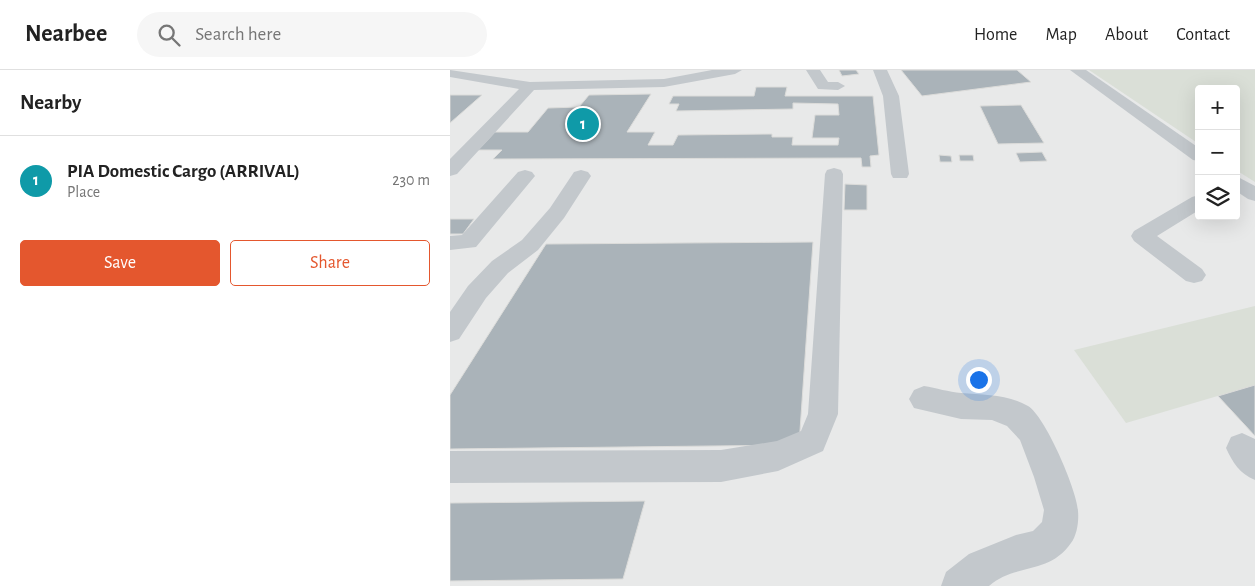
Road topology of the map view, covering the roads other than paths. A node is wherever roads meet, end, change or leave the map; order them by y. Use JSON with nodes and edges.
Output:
{"nodes":[{"id":1,"x":735,"y":70,"type":"edge"},
{"id":2,"x":813,"y":70,"type":"edge"},
{"id":3,"x":880,"y":70,"type":"edge"},
{"id":4,"x":1077,"y":70,"type":"edge"},
{"id":5,"x":455,"y":72,"type":"edge"},
{"id":6,"x":530,"y":86,"type":"junction"},
{"id":7,"x":838,"y":86,"type":"dead end"},
{"id":8,"x":1195,"y":153,"type":"edge"},
{"id":9,"x":450,"y":170,"type":"edge"},
{"id":10,"x":834,"y":174,"type":"dead end"},
{"id":11,"x":900,"y":174,"type":"dead end"},
{"id":12,"x":525,"y":176,"type":"dead end"},
{"id":13,"x":581,"y":176,"type":"dead end"},
{"id":14,"x":1195,"y":203,"type":"edge"},
{"id":15,"x":450,"y":243,"type":"edge"},
{"id":16,"x":1194,"y":275,"type":"dead end"},
{"id":17,"x":450,"y":332,"type":"edge"},
{"id":18,"x":924,"y":399,"type":"dead end"},
{"id":19,"x":450,"y":467,"type":"edge"},
{"id":20,"x":960,"y":586,"type":"edge"}],
"edges":[{"from":1,"to":6,"type":"street"},
{"from":2,"to":7,"type":"street"},
{"from":3,"to":11,"type":"street"},
{"from":4,"to":8,"type":"street"},
{"from":5,"to":6,"type":"street"},
{"from":6,"to":9,"type":"street"},
{"from":10,"to":19,"type":"street"},
{"from":12,"to":15,"type":"street"},
{"from":13,"to":17,"type":"street"},
{"from":14,"to":16,"type":"street"},
{"from":18,"to":20,"type":"street"}]}
